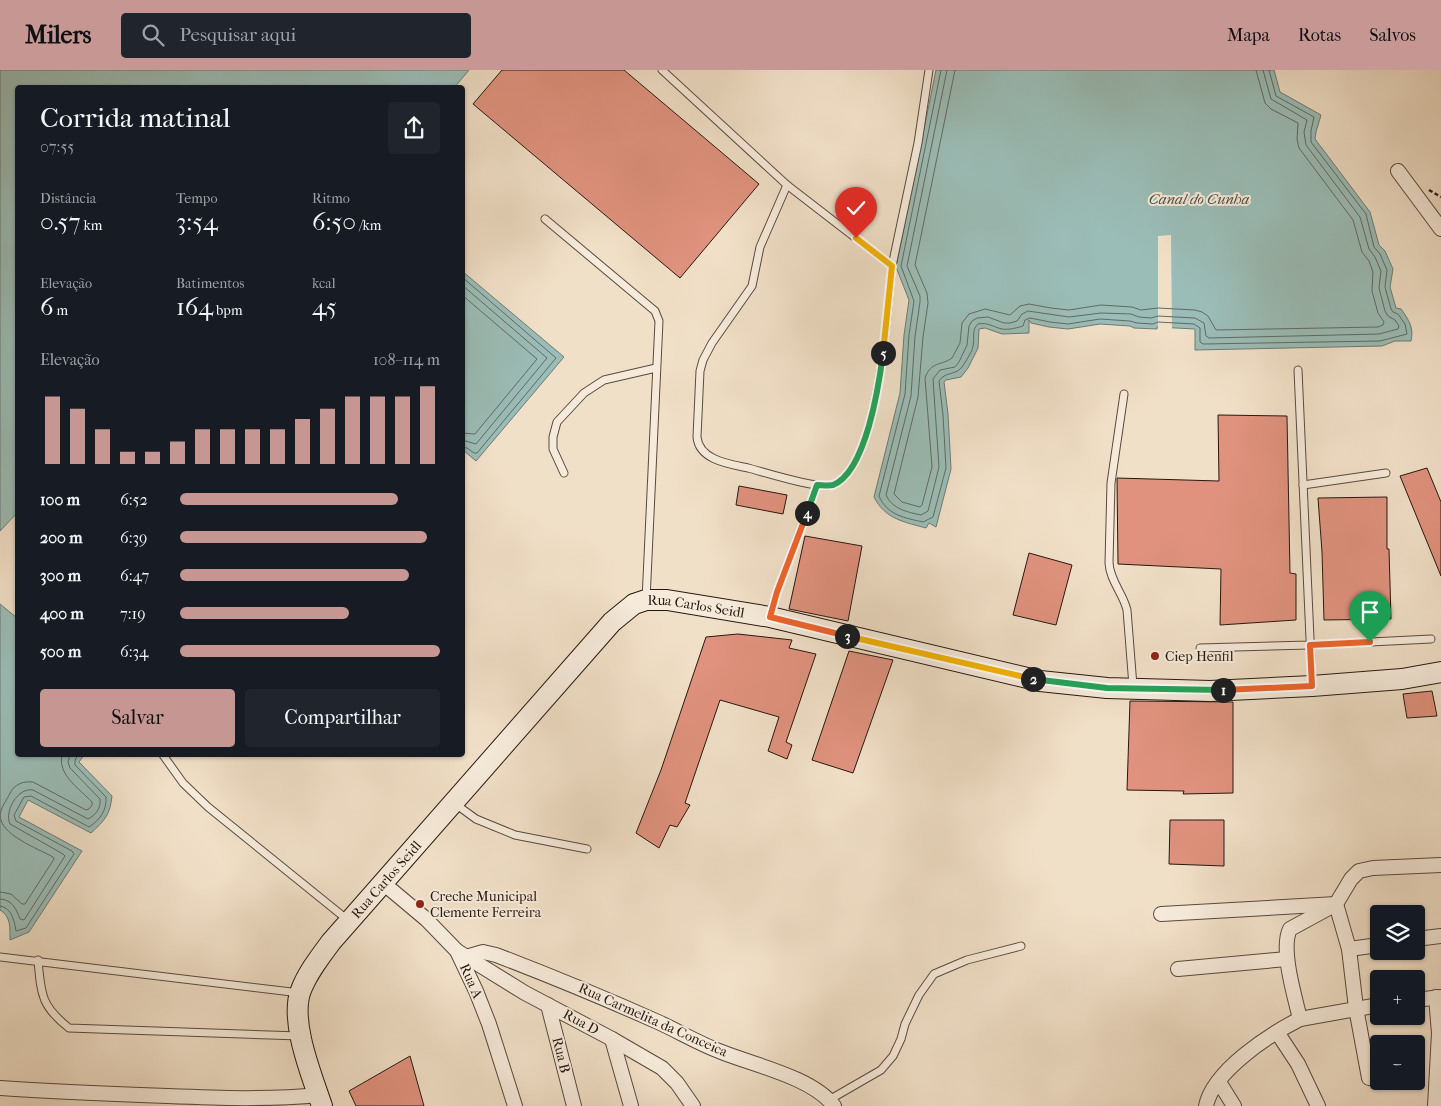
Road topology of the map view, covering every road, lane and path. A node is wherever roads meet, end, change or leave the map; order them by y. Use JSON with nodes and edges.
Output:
{"nodes":[{"id":1,"x":662,"y":70,"type":"edge"},
{"id":2,"x":929,"y":70,"type":"edge"},
{"id":3,"x":1398,"y":171,"type":"dead end"},
{"id":4,"x":787,"y":185,"type":"junction"},
{"id":5,"x":545,"y":219,"type":"dead end"},
{"id":6,"x":1441,"y":229,"type":"edge"},
{"id":7,"x":892,"y":266,"type":"junction"},
{"id":8,"x":656,"y":368,"type":"junction"},
{"id":9,"x":1298,"y":370,"type":"dead end"},
{"id":10,"x":1124,"y":394,"type":"dead end"},
{"id":11,"x":564,"y":472,"type":"dead end"},
{"id":12,"x":1386,"y":473,"type":"dead end"},
{"id":13,"x":817,"y":485,"type":"junction"},
{"id":14,"x":1303,"y":485,"type":"junction"},
{"id":15,"x":646,"y":600,"type":"junction"},
{"id":16,"x":770,"y":617,"type":"junction"},
{"id":17,"x":1431,"y":639,"type":"dead end"},
{"id":18,"x":1310,"y":645,"type":"junction"},
{"id":19,"x":1200,"y":648,"type":"dead end"},
{"id":20,"x":1441,"y":672,"type":"edge"},
{"id":21,"x":1312,"y":686,"type":"junction"},
{"id":22,"x":1133,"y":689,"type":"junction"},
{"id":23,"x":165,"y":757,"type":"edge"},
{"id":24,"x":454,"y":802,"type":"junction"},
{"id":25,"x":586,"y":849,"type":"dead end"},
{"id":26,"x":1441,"y":865,"type":"edge"},
{"id":27,"x":383,"y":883,"type":"junction"},
{"id":28,"x":1336,"y":904,"type":"junction"},
{"id":29,"x":1161,"y":914,"type":"dead end"},
{"id":30,"x":349,"y":921,"type":"junction"},
{"id":31,"x":1441,"y":936,"type":"edge"},
{"id":32,"x":1425,"y":939,"type":"edge"},
{"id":33,"x":1021,"y":946,"type":"dead end"},
{"id":34,"x":1370,"y":946,"type":"edge"},
{"id":35,"x":1349,"y":949,"type":"junction"},
{"id":36,"x":461,"y":954,"type":"junction"},
{"id":37,"x":0,"y":957,"type":"edge"},
{"id":38,"x":1287,"y":959,"type":"junction"},
{"id":39,"x":38,"y":960,"type":"junction"},
{"id":40,"x":1178,"y":969,"type":"dead end"},
{"id":41,"x":300,"y":992,"type":"junction"},
{"id":42,"x":1438,"y":997,"type":"edge"},
{"id":43,"x":1425,"y":999,"type":"edge"},
{"id":44,"x":548,"y":1005,"type":"junction"},
{"id":45,"x":1370,"y":1006,"type":"edge"},
{"id":46,"x":1356,"y":1008,"type":"junction"},
{"id":47,"x":1300,"y":1018,"type":"junction"},
{"id":48,"x":1277,"y":1032,"type":"junction"},
{"id":49,"x":300,"y":1036,"type":"junction"},
{"id":50,"x":612,"y":1039,"type":"junction"},
{"id":51,"x":1368,"y":1078,"type":"dead end"},
{"id":52,"x":1218,"y":1082,"type":"junction"},
{"id":53,"x":0,"y":1088,"type":"edge"},
{"id":54,"x":240,"y":1099,"type":"junction"},
{"id":55,"x":320,"y":1101,"type":"edge"},
{"id":56,"x":832,"y":1103,"type":"edge"},
{"id":57,"x":218,"y":1106,"type":"edge"},
{"id":58,"x":515,"y":1106,"type":"edge"},
{"id":59,"x":574,"y":1106,"type":"edge"},
{"id":60,"x":632,"y":1106,"type":"edge"},
{"id":61,"x":693,"y":1106,"type":"edge"},
{"id":62,"x":1206,"y":1106,"type":"edge"},
{"id":63,"x":1234,"y":1106,"type":"edge"},
{"id":64,"x":1318,"y":1106,"type":"edge"},
{"id":65,"x":1435,"y":1106,"type":"edge"}],
"edges":[{"from":1,"to":4,"type":"lane"},
{"from":2,"to":7,"type":"lane"},
{"from":3,"to":6,"type":"street"},
{"from":4,"to":7,"type":"lane"},
{"from":4,"to":13,"type":"lane"},
{"from":5,"to":8,"type":"lane"},
{"from":7,"to":13,"type":"lane"},
{"from":8,"to":11,"type":"lane"},
{"from":8,"to":15,"type":"lane"},
{"from":9,"to":14,"type":"lane"},
{"from":10,"to":22,"type":"lane"},
{"from":12,"to":14,"type":"lane"},
{"from":13,"to":16,"type":"lane"},
{"from":14,"to":18,"type":"lane"},
{"from":15,"to":16,"type":"street","name":"Rua Carlos Seidl"},
{"from":15,"to":24,"type":"street","name":"Rua Carlos Seidl"},
{"from":16,"to":22,"type":"street","name":"Rua Carlos Seidl"},
{"from":17,"to":18,"type":"lane"},
{"from":18,"to":19,"type":"lane"},
{"from":18,"to":21,"type":"lane"},
{"from":20,"to":21,"type":"street","name":"Rua Carlos Seidl"},
{"from":21,"to":22,"type":"street","name":"Rua Carlos Seidl"},
{"from":23,"to":30,"type":"lane"},
{"from":24,"to":25,"type":"lane"},
{"from":24,"to":27,"type":"street","name":"Rua Carlos Seidl"},
{"from":26,"to":28,"type":"street"},
{"from":27,"to":30,"type":"street","name":"Rua Carlos Seidl"},
{"from":27,"to":36,"type":"street","name":"Rua A"},
{"from":28,"to":29,"type":"street"},
{"from":28,"to":35,"type":"street"},
{"from":28,"to":38,"type":"street"},
{"from":30,"to":41,"type":"street","name":"Rua Carlos Seidl"},
{"from":31,"to":32,"type":"street"},
{"from":33,"to":56,"type":"lane"},
{"from":34,"to":35,"type":"street"},
{"from":35,"to":46,"type":"street"},
{"from":36,"to":44,"type":"street","name":"Rua D"},
{"from":36,"to":56,"type":"street","name":"Rua Carmelita da Conceica"},
{"from":36,"to":58,"type":"street","name":"Rua A"},
{"from":37,"to":39,"type":"lane"},
{"from":38,"to":40,"type":"street"},
{"from":38,"to":47,"type":"street"},
{"from":39,"to":41,"type":"lane"},
{"from":39,"to":49,"type":"lane"},
{"from":41,"to":49,"type":"street","name":"Rua Carlos Seidl"},
{"from":42,"to":43,"type":"street"},
{"from":42,"to":65,"type":"street"},
{"from":44,"to":50,"type":"street","name":"Rua D"},
{"from":44,"to":59,"type":"street","name":"Rua B"},
{"from":45,"to":46,"type":"street"},
{"from":46,"to":47,"type":"street"},
{"from":46,"to":51,"type":"street"},
{"from":47,"to":48,"type":"street"},
{"from":48,"to":52,"type":"street"},
{"from":48,"to":64,"type":"street"},
{"from":49,"to":55,"type":"street","name":"Rua Carlos Seidl"},
{"from":50,"to":60,"type":"street"},
{"from":50,"to":61,"type":"street","name":"Rua D"},
{"from":52,"to":62,"type":"street"},
{"from":52,"to":63,"type":"street"},
{"from":53,"to":54,"type":"street"},
{"from":54,"to":55,"type":"street"},
{"from":54,"to":57,"type":"lane"}]}
